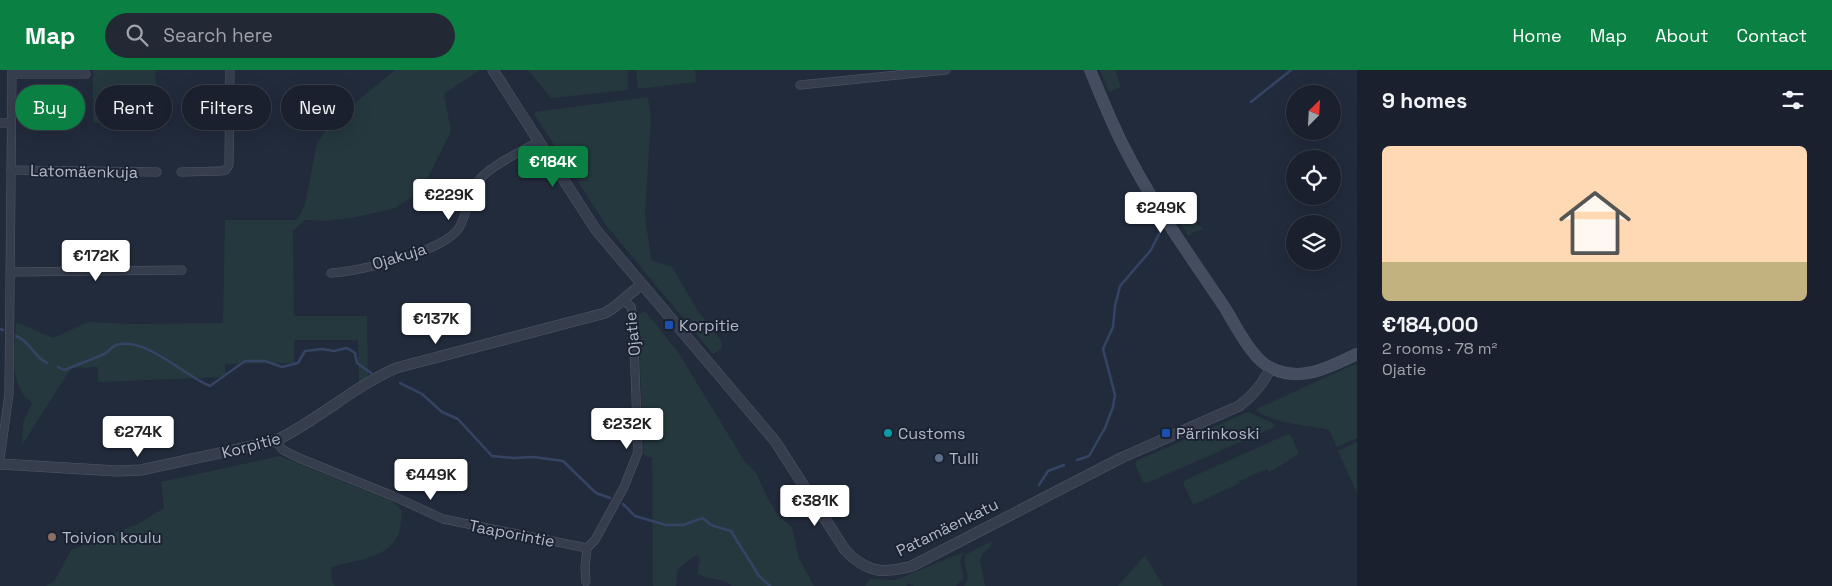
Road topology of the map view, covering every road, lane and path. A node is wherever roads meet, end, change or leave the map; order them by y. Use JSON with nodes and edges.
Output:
{"nodes":[{"id":1,"x":230,"y":70,"type":"edge"},
{"id":2,"x":493,"y":70,"type":"edge"},
{"id":3,"x":946,"y":70,"type":"edge"},
{"id":4,"x":1090,"y":70,"type":"edge"},
{"id":5,"x":12,"y":72,"type":"edge"},
{"id":6,"x":86,"y":74,"type":"dead end"},
{"id":7,"x":800,"y":85,"type":"dead end"},
{"id":8,"x":0,"y":123,"type":"edge"},
{"id":9,"x":11,"y":123,"type":"junction"},
{"id":10,"x":538,"y":142,"type":"junction"},
{"id":11,"x":11,"y":170,"type":"junction"},
{"id":12,"x":157,"y":172,"type":"dead end"},
{"id":13,"x":181,"y":172,"type":"dead end"},
{"id":14,"x":0,"y":219,"type":"edge"},
{"id":15,"x":10,"y":219,"type":"junction"},
{"id":16,"x":182,"y":270,"type":"dead end"},
{"id":17,"x":11,"y":272,"type":"junction"},
{"id":18,"x":331,"y":272,"type":"dead end"},
{"id":19,"x":642,"y":284,"type":"junction"},
{"id":20,"x":624,"y":300,"type":"junction"},
{"id":21,"x":1357,"y":354,"type":"edge"},
{"id":22,"x":1271,"y":368,"type":"junction"},
{"id":23,"x":275,"y":441,"type":"junction"},
{"id":24,"x":0,"y":459,"type":"edge"},
{"id":25,"x":0,"y":464,"type":"edge"},
{"id":26,"x":587,"y":548,"type":"junction"},
{"id":27,"x":586,"y":582,"type":"dead end"}],
"edges":[{"from":1,"to":13,"type":"street"},
{"from":2,"to":10,"type":"street"},
{"from":3,"to":7,"type":"street"},
{"from":4,"to":22,"type":"main road"},
{"from":5,"to":6,"type":"street"},
{"from":5,"to":9,"type":"street"},
{"from":8,"to":9,"type":"street"},
{"from":9,"to":11,"type":"street"},
{"from":10,"to":18,"type":"street","name":"Ojakuja"},
{"from":10,"to":19,"type":"street"},
{"from":11,"to":12,"type":"street","name":"Latomäenkuja"},
{"from":11,"to":15,"type":"street"},
{"from":14,"to":15,"type":"street"},
{"from":15,"to":17,"type":"street"},
{"from":16,"to":17,"type":"street"},
{"from":17,"to":24,"type":"street"},
{"from":19,"to":20,"type":"street","name":"Ojatie"},
{"from":19,"to":22,"type":"street","name":"Patamäenkatu"},
{"from":20,"to":23,"type":"street","name":"Korpitie"},
{"from":20,"to":26,"type":"street","name":"Ojatie"},
{"from":21,"to":22,"type":"main road"},
{"from":23,"to":25,"type":"street","name":"Korpitie"},
{"from":23,"to":26,"type":"street","name":"Taaporintie"},
{"from":26,"to":27,"type":"street"}]}
